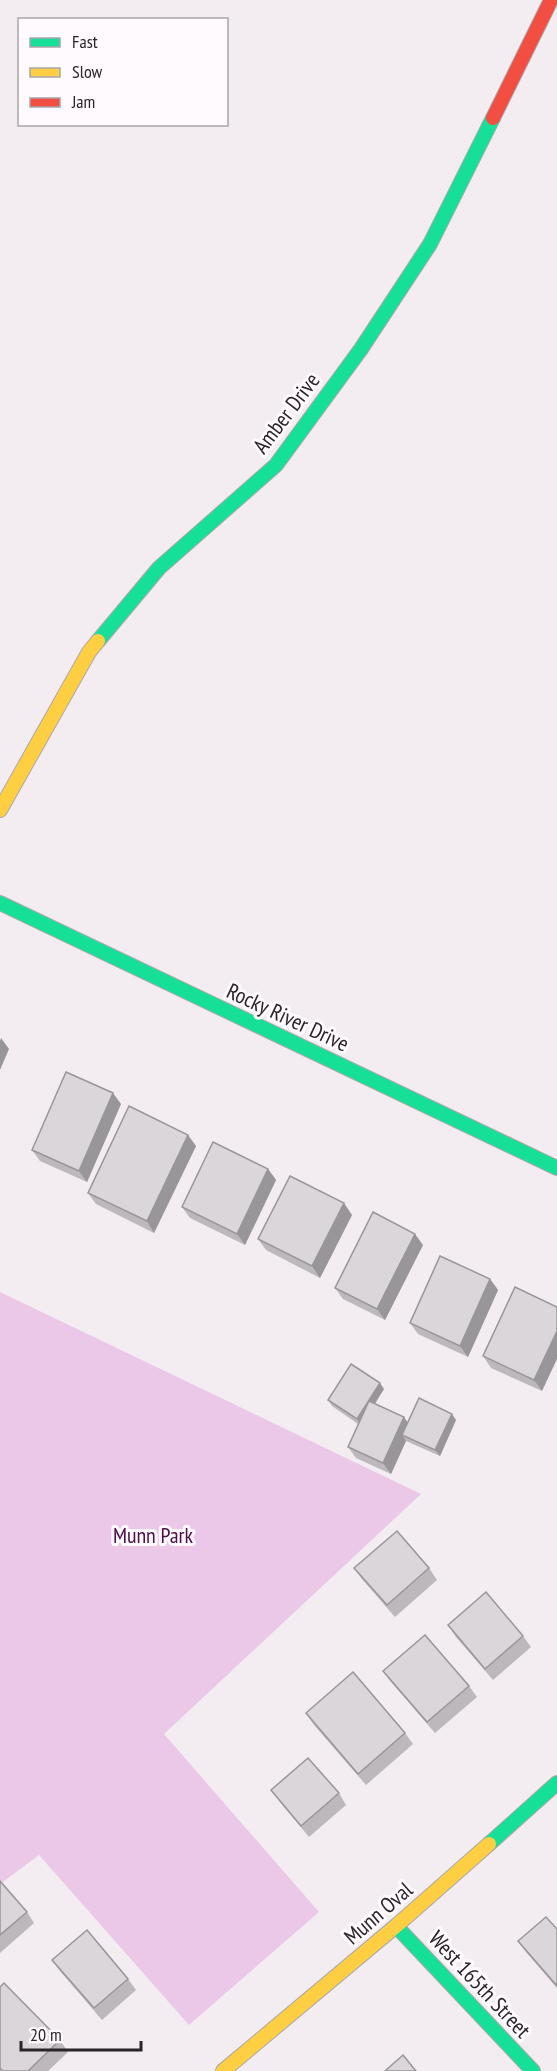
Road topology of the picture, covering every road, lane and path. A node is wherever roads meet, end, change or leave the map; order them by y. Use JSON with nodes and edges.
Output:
{"nodes":[{"id":1,"x":551,"y":0,"type":"edge"},
{"id":2,"x":0,"y":810,"type":"edge"},
{"id":3,"x":0,"y":903,"type":"edge"},
{"id":4,"x":557,"y":1168,"type":"edge"},
{"id":5,"x":557,"y":1783,"type":"edge"},
{"id":6,"x":396,"y":1926,"type":"junction"},
{"id":7,"x":223,"y":2071,"type":"edge"},
{"id":8,"x":533,"y":2071,"type":"edge"}],
"edges":[{"from":1,"to":2,"type":"street","name":"Amber Drive"},
{"from":3,"to":4,"type":"street","name":"Rocky River Drive"},
{"from":5,"to":6,"type":"street","name":"Munn Oval"},
{"from":6,"to":7,"type":"street","name":"Munn Oval"},
{"from":6,"to":8,"type":"street","name":"West 165th Street"}]}
